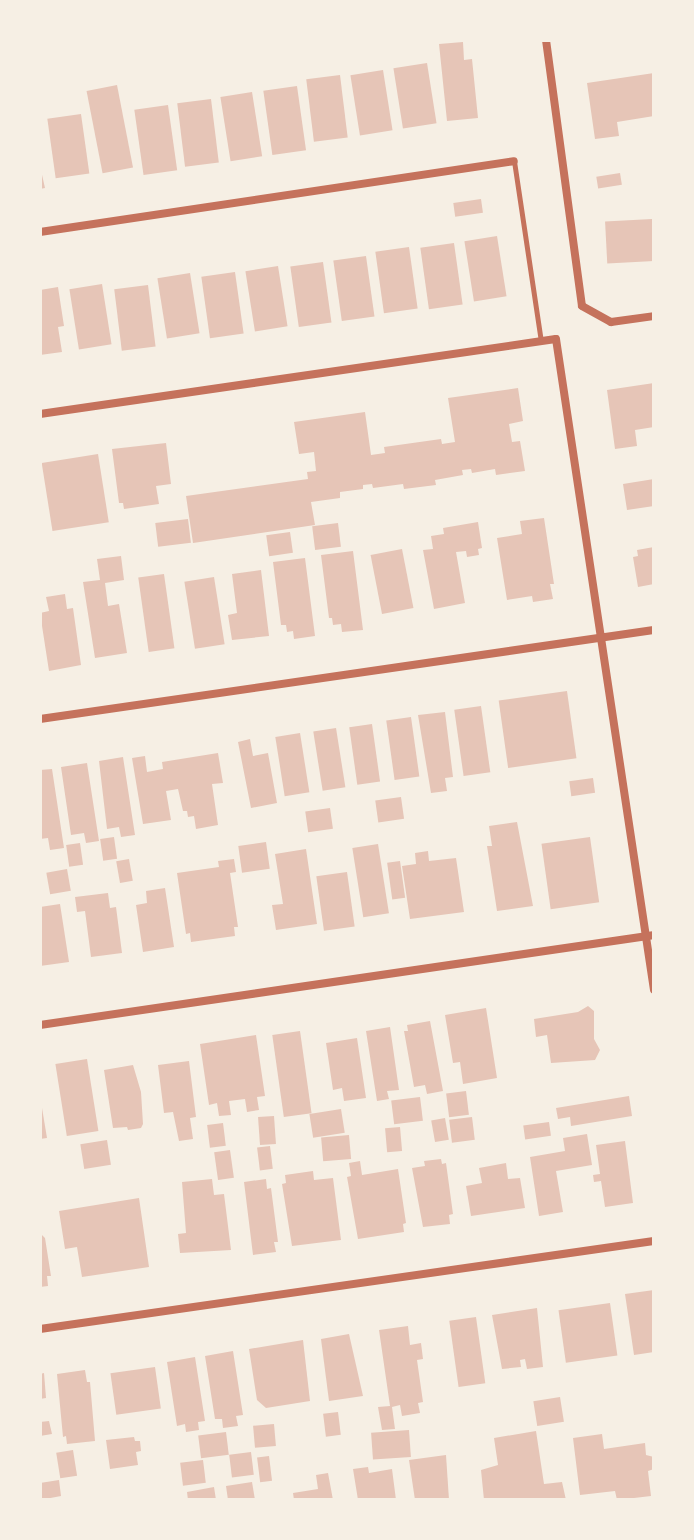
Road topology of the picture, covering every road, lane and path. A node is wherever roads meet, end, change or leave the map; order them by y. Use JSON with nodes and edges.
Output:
{"nodes":[{"id":1,"x":546,"y":40,"type":"edge"},
{"id":2,"x":514,"y":161,"type":"joint"},
{"id":3,"x":40,"y":232,"type":"edge"},
{"id":4,"x":654,"y":316,"type":"edge"},
{"id":5,"x":541,"y":341,"type":"junction"},
{"id":6,"x":40,"y":414,"type":"edge"},
{"id":7,"x":654,"y":630,"type":"edge"},
{"id":8,"x":600,"y":638,"type":"junction"},
{"id":9,"x":40,"y":719,"type":"edge"},
{"id":10,"x":650,"y":935,"type":"edge"},
{"id":11,"x":654,"y":990,"type":"edge"},
{"id":12,"x":40,"y":1025,"type":"edge"},
{"id":13,"x":654,"y":1241,"type":"edge"},
{"id":14,"x":40,"y":1329,"type":"edge"}],
"edges":[{"from":1,"to":4,"type":"street"},
{"from":2,"to":3,"type":"street"},
{"from":2,"to":5,"type":"lane"},
{"from":5,"to":6,"type":"street"},
{"from":5,"to":8,"type":"street"},
{"from":7,"to":8,"type":"street"},
{"from":8,"to":9,"type":"street"},
{"from":8,"to":10,"type":"street"},
{"from":10,"to":11,"type":"street"},
{"from":10,"to":12,"type":"street"},
{"from":13,"to":14,"type":"street"}]}
